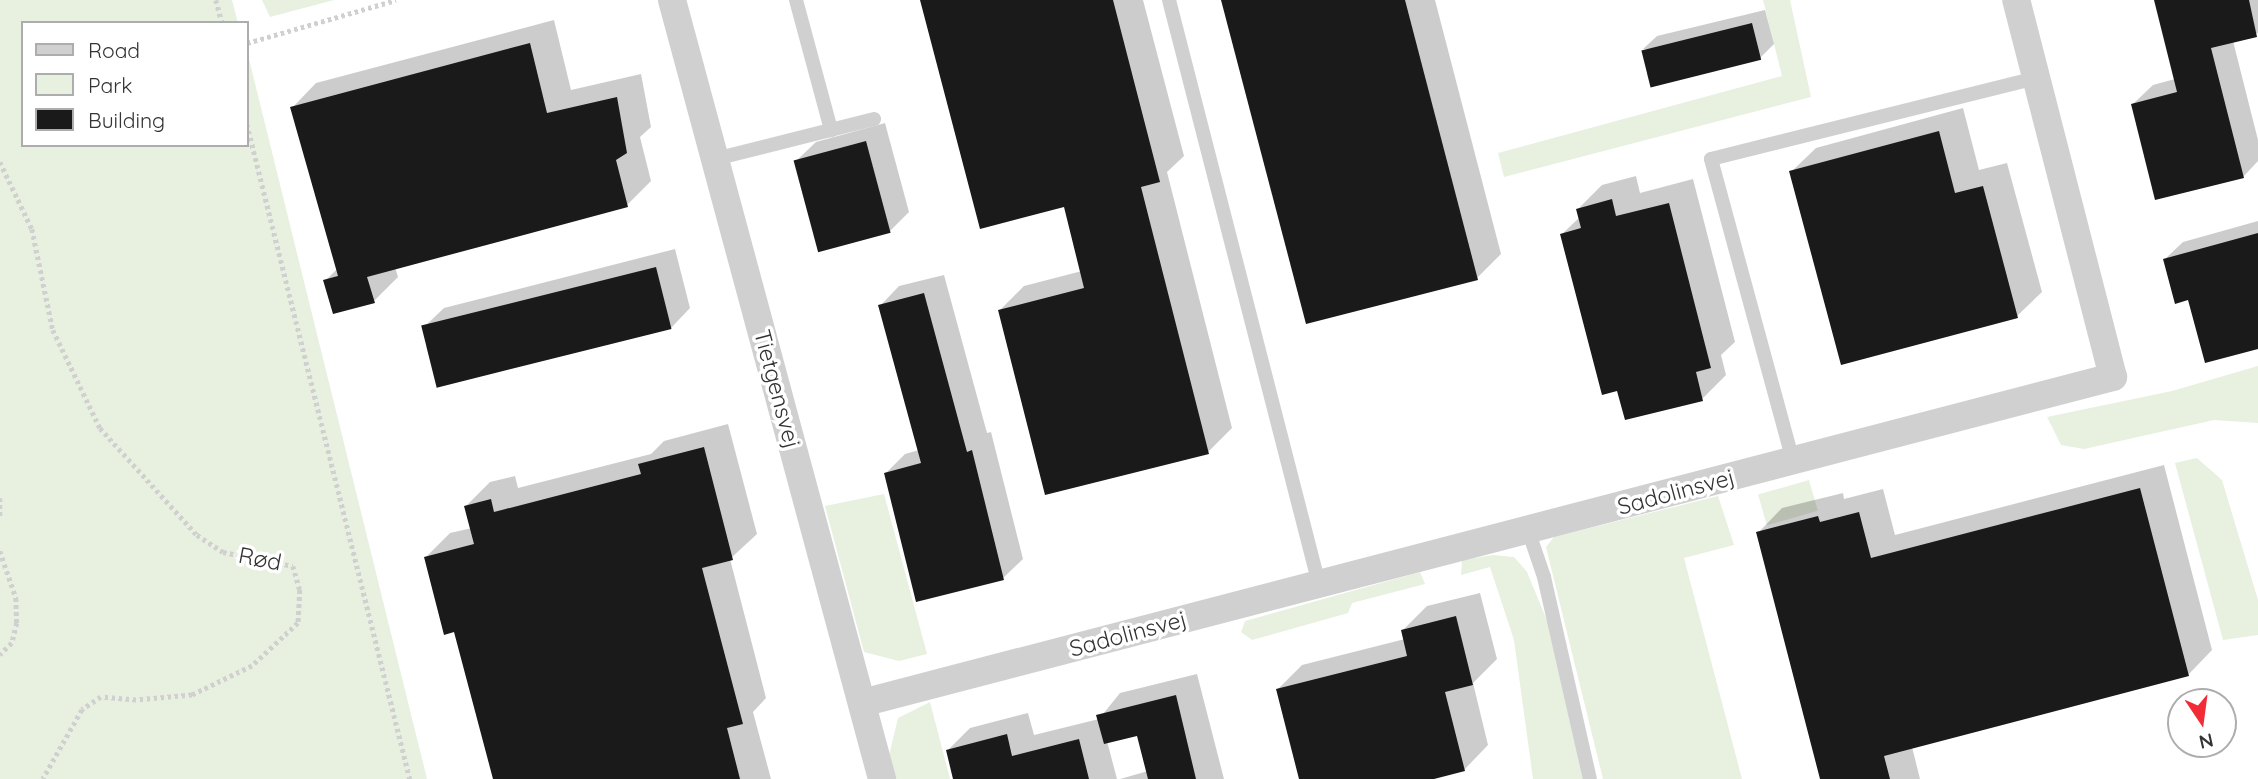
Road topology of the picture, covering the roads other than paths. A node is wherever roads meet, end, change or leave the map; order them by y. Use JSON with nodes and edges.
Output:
{"nodes":[{"id":1,"x":672,"y":0,"type":"edge"},
{"id":2,"x":796,"y":0,"type":"edge"},
{"id":3,"x":1169,"y":0,"type":"edge"},
{"id":4,"x":2016,"y":0,"type":"edge"},
{"id":5,"x":2036,"y":78,"type":"junction"},
{"id":6,"x":874,"y":119,"type":"dead end"},
{"id":7,"x":831,"y":130,"type":"junction"},
{"id":8,"x":715,"y":159,"type":"junction"},
{"id":9,"x":1793,"y":461,"type":"junction"},
{"id":10,"x":1528,"y":530,"type":"junction"},
{"id":11,"x":1319,"y":584,"type":"junction"},
{"id":12,"x":862,"y":704,"type":"junction"},
{"id":13,"x":882,"y":779,"type":"edge"},
{"id":14,"x":1590,"y":779,"type":"edge"}],
"edges":[{"from":1,"to":8,"type":"street","name":"Tietgensvej"},
{"from":2,"to":7,"type":"lane"},
{"from":3,"to":11,"type":"lane"},
{"from":4,"to":5,"type":"street","name":"Sadolinsvej"},
{"from":5,"to":9,"type":"street","name":"Sadolinsvej"},
{"from":5,"to":9,"type":"lane"},
{"from":6,"to":7,"type":"lane"},
{"from":7,"to":8,"type":"lane"},
{"from":8,"to":12,"type":"street","name":"Tietgensvej"},
{"from":9,"to":10,"type":"street","name":"Sadolinsvej"},
{"from":10,"to":11,"type":"street","name":"Sadolinsvej"},
{"from":10,"to":14,"type":"lane"},
{"from":11,"to":12,"type":"street","name":"Sadolinsvej"},
{"from":12,"to":13,"type":"street","name":"Tietgensvej"}]}
